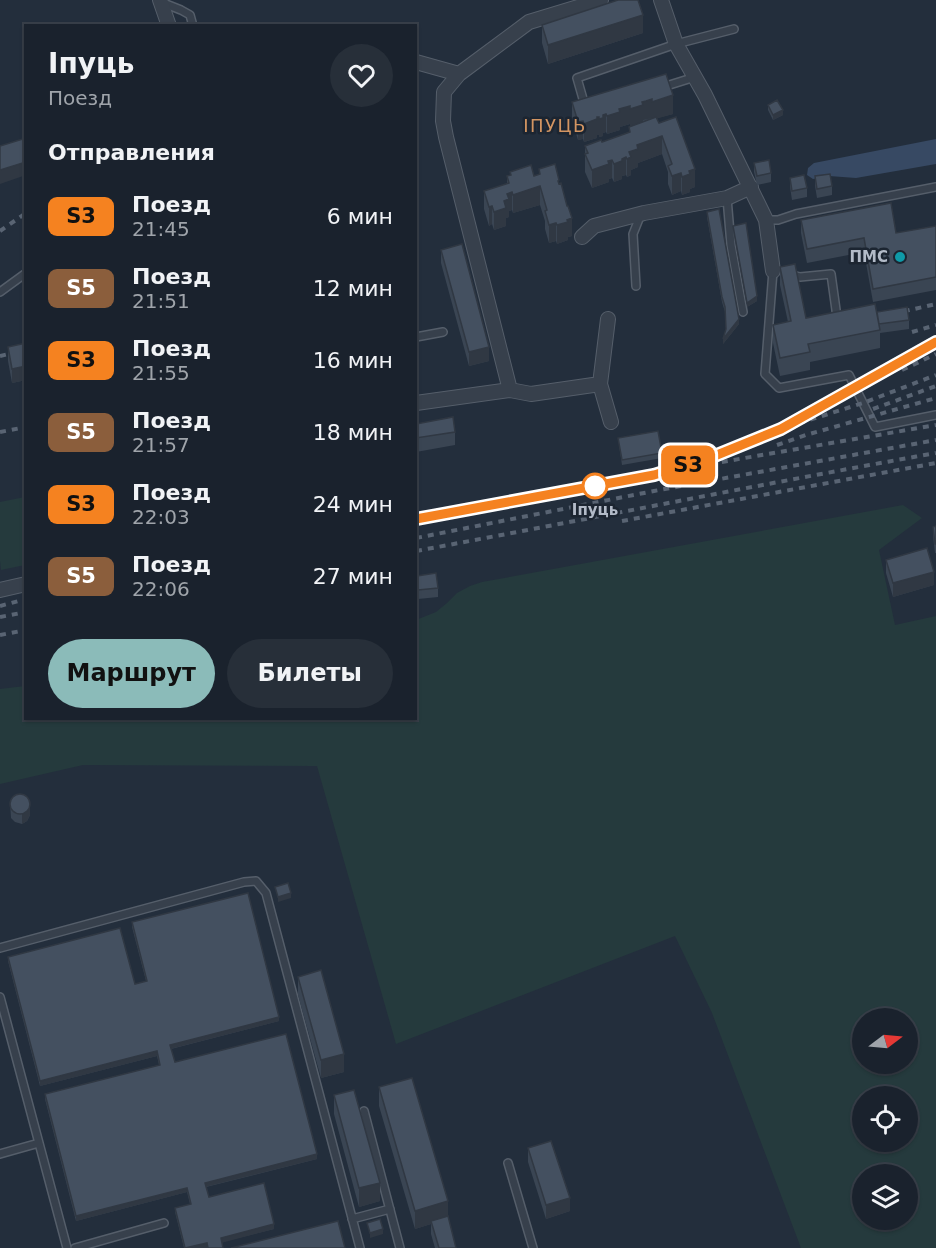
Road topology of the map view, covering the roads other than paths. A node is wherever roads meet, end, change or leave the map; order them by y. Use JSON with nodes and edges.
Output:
{"nodes":[{"id":1,"x":601,"y":0,"type":"edge"},
{"id":2,"x":661,"y":0,"type":"edge"},
{"id":3,"x":160,"y":1,"type":"edge"},
{"id":4,"x":168,"y":24,"type":"edge"},
{"id":5,"x":192,"y":24,"type":"edge"},
{"id":6,"x":734,"y":29,"type":"dead end"},
{"id":7,"x":676,"y":44,"type":"junction"},
{"id":8,"x":417,"y":62,"type":"edge"},
{"id":9,"x":459,"y":74,"type":"junction"},
{"id":10,"x":695,"y":76,"type":"junction"},
{"id":11,"x":652,"y":90,"type":"edge"},
{"id":12,"x":587,"y":111,"type":"edge"},
{"id":13,"x":751,"y":187,"type":"junction"},
{"id":14,"x":936,"y":187,"type":"edge"},
{"id":15,"x":727,"y":198,"type":"junction"},
{"id":16,"x":641,"y":214,"type":"junction"},
{"id":17,"x":766,"y":220,"type":"junction"},
{"id":18,"x":582,"y":237,"type":"dead end"},
{"id":19,"x":773,"y":271,"type":"junction"},
{"id":20,"x":24,"y":274,"type":"edge"},
{"id":21,"x":636,"y":286,"type":"dead end"},
{"id":22,"x":0,"y":292,"type":"edge"},
{"id":23,"x":742,"y":312,"type":"dead end"},
{"id":24,"x":837,"y":317,"type":"edge"},
{"id":25,"x":608,"y":319,"type":"dead end"},
{"id":26,"x":443,"y":332,"type":"dead end"},
{"id":27,"x":417,"y":337,"type":"edge"},
{"id":28,"x":600,"y":384,"type":"junction"},
{"id":29,"x":510,"y":390,"type":"junction"},
{"id":30,"x":417,"y":403,"type":"edge"},
{"id":31,"x":936,"y":415,"type":"edge"},
{"id":32,"x":611,"y":422,"type":"dead end"},
{"id":33,"x":24,"y":584,"type":"edge"},
{"id":34,"x":0,"y":590,"type":"edge"},
{"id":35,"x":0,"y":948,"type":"edge"},
{"id":36,"x":0,"y":997,"type":"edge"},
{"id":37,"x":364,"y":1111,"type":"dead end"},
{"id":38,"x":39,"y":1143,"type":"junction"},
{"id":39,"x":0,"y":1154,"type":"edge"},
{"id":40,"x":508,"y":1162,"type":"dead end"},
{"id":41,"x":390,"y":1209,"type":"junction"},
{"id":42,"x":352,"y":1219,"type":"junction"},
{"id":43,"x":164,"y":1223,"type":"dead end"},
{"id":44,"x":67,"y":1248,"type":"edge"},
{"id":45,"x":75,"y":1248,"type":"edge"},
{"id":46,"x":360,"y":1248,"type":"edge"},
{"id":47,"x":400,"y":1248,"type":"edge"},
{"id":48,"x":533,"y":1248,"type":"edge"}],
"edges":[{"from":1,"to":9,"type":"street"},
{"from":2,"to":7,"type":"street"},
{"from":3,"to":4,"type":"street"},
{"from":3,"to":5,"type":"lane"},
{"from":6,"to":7,"type":"lane"},
{"from":7,"to":10,"type":"street"},
{"from":7,"to":12,"type":"lane"},
{"from":8,"to":9,"type":"street"},
{"from":9,"to":29,"type":"street"},
{"from":10,"to":11,"type":"lane"},
{"from":10,"to":13,"type":"street"},
{"from":13,"to":15,"type":"street"},
{"from":13,"to":17,"type":"street"},
{"from":14,"to":17,"type":"lane"},
{"from":15,"to":16,"type":"street"},
{"from":15,"to":23,"type":"lane"},
{"from":16,"to":18,"type":"street"},
{"from":16,"to":21,"type":"lane"},
{"from":17,"to":19,"type":"street"},
{"from":19,"to":24,"type":"lane"},
{"from":19,"to":31,"type":"lane"},
{"from":20,"to":22,"type":"lane"},
{"from":25,"to":28,"type":"street"},
{"from":26,"to":27,"type":"lane"},
{"from":28,"to":29,"type":"street"},
{"from":28,"to":32,"type":"street"},
{"from":29,"to":30,"type":"street"},
{"from":33,"to":34,"type":"street"},
{"from":35,"to":42,"type":"lane"},
{"from":36,"to":38,"type":"lane"},
{"from":37,"to":41,"type":"lane"},
{"from":38,"to":39,"type":"lane"},
{"from":38,"to":44,"type":"lane"},
{"from":40,"to":48,"type":"lane"},
{"from":41,"to":42,"type":"lane"},
{"from":41,"to":47,"type":"lane"},
{"from":42,"to":46,"type":"lane"},
{"from":43,"to":45,"type":"lane"}]}
